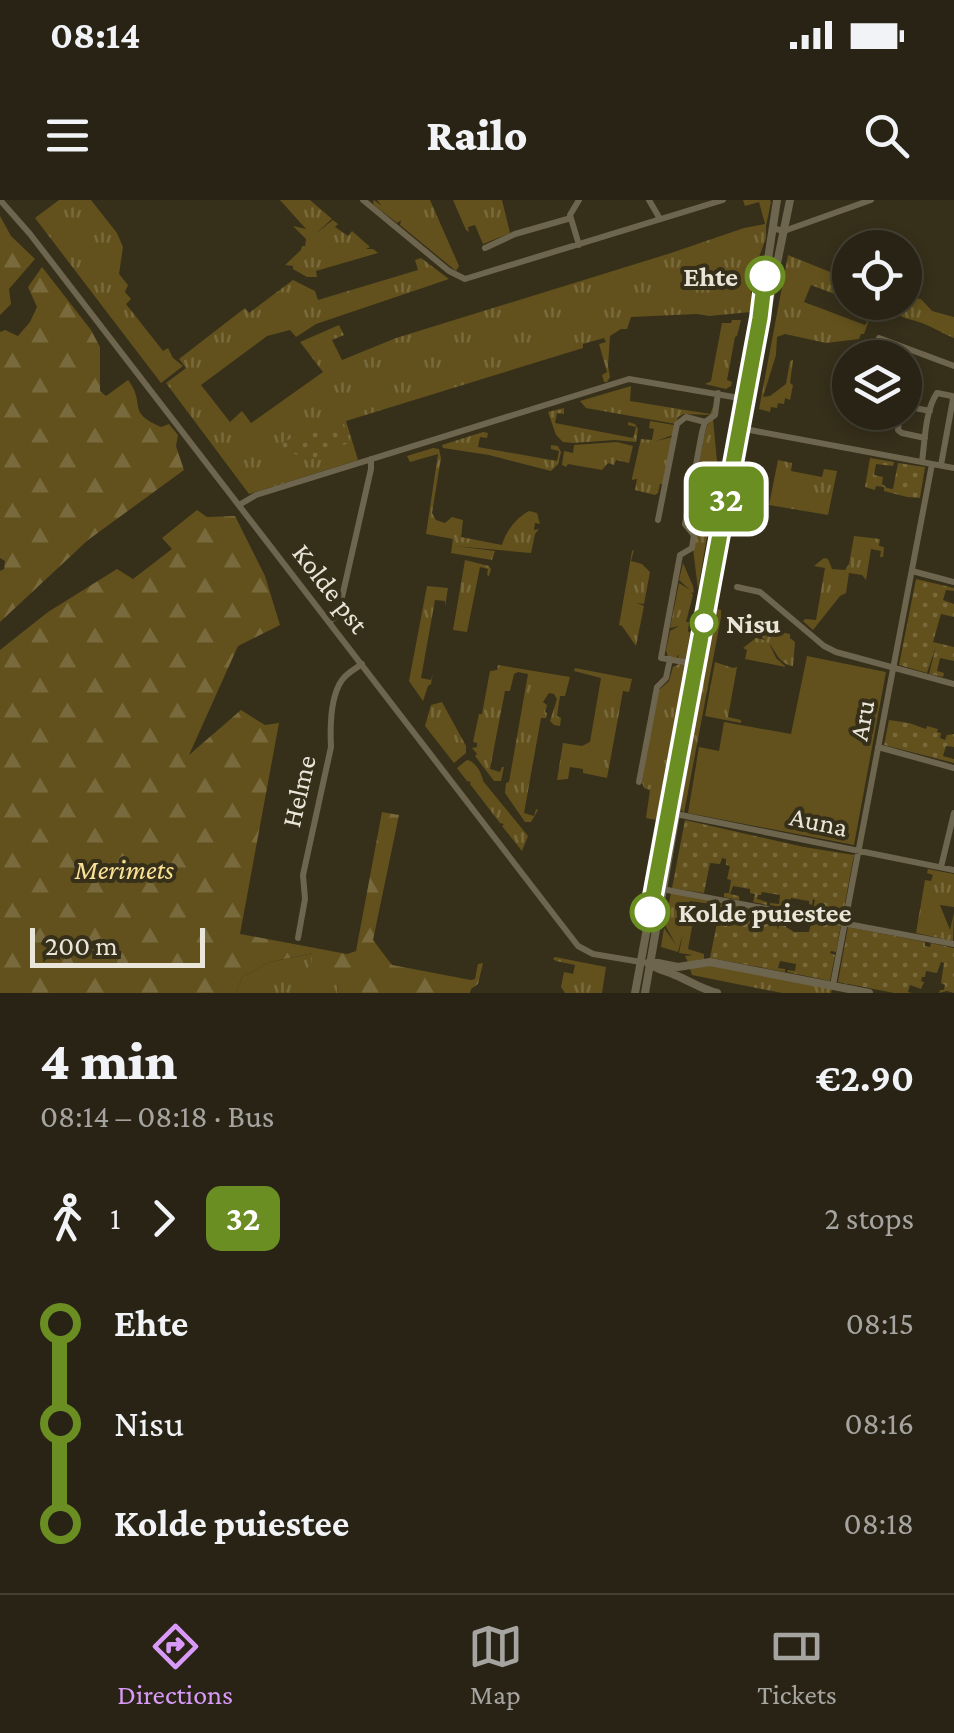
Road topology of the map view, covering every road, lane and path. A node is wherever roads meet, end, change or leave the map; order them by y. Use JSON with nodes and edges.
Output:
{"nodes":[{"id":1,"x":0,"y":200,"type":"edge"},
{"id":2,"x":364,"y":200,"type":"edge"},
{"id":3,"x":649,"y":200,"type":"edge"},
{"id":4,"x":724,"y":200,"type":"edge"},
{"id":5,"x":777,"y":200,"type":"edge"},
{"id":6,"x":790,"y":200,"type":"edge"},
{"id":7,"x":871,"y":200,"type":"edge"},
{"id":8,"x":578,"y":201,"type":"edge"},
{"id":9,"x":570,"y":218,"type":"junction"},
{"id":10,"x":660,"y":219,"type":"junction"},
{"id":11,"x":772,"y":228,"type":"junction"},
{"id":12,"x":784,"y":231,"type":"junction"},
{"id":13,"x":578,"y":244,"type":"junction"},
{"id":14,"x":485,"y":248,"type":"dead end"},
{"id":15,"x":879,"y":338,"type":"dead end"},
{"id":16,"x":954,"y":366,"type":"edge"},
{"id":17,"x":718,"y":394,"type":"junction"},
{"id":18,"x":747,"y":399,"type":"junction"},
{"id":19,"x":922,"y":409,"type":"edge"},
{"id":20,"x":930,"y":411,"type":"junction"},
{"id":21,"x":705,"y":422,"type":"junction"},
{"id":22,"x":741,"y":429,"type":"junction"},
{"id":23,"x":898,"y":430,"type":"edge"},
{"id":24,"x":925,"y":438,"type":"junction"},
{"id":25,"x":371,"y":459,"type":"junction"},
{"id":26,"x":922,"y":462,"type":"junction"},
{"id":27,"x":936,"y":464,"type":"junction"},
{"id":28,"x":954,"y":468,"type":"edge"},
{"id":29,"x":239,"y":505,"type":"junction"},
{"id":30,"x":658,"y":520,"type":"dead end"},
{"id":31,"x":912,"y":571,"type":"junction"},
{"id":32,"x":954,"y":582,"type":"edge"},
{"id":33,"x":737,"y":587,"type":"dead end"},
{"id":34,"x":329,"y":622,"type":"junction"},
{"id":35,"x":670,"y":659,"type":"junction"},
{"id":36,"x":362,"y":664,"type":"junction"},
{"id":37,"x":696,"y":664,"type":"junction"},
{"id":38,"x":894,"y":669,"type":"junction"},
{"id":39,"x":954,"y":684,"type":"edge"},
{"id":40,"x":878,"y":747,"type":"junction"},
{"id":41,"x":954,"y":768,"type":"edge"},
{"id":42,"x":639,"y":782,"type":"dead end"},
{"id":43,"x":672,"y":813,"type":"junction"},
{"id":44,"x":954,"y":813,"type":"edge"},
{"id":45,"x":859,"y":852,"type":"junction"},
{"id":46,"x":941,"y":867,"type":"junction"},
{"id":47,"x":954,"y":870,"type":"edge"},
{"id":48,"x":659,"y":888,"type":"junction"},
{"id":49,"x":846,"y":923,"type":"junction"},
{"id":50,"x":298,"y":938,"type":"dead end"},
{"id":51,"x":954,"y":944,"type":"edge"},
{"id":52,"x":646,"y":963,"type":"junction"},
{"id":53,"x":688,"y":966,"type":"junction"},
{"id":54,"x":684,"y":980,"type":"junction"},
{"id":55,"x":833,"y":986,"type":"junction"},
{"id":56,"x":635,"y":993,"type":"edge"},
{"id":57,"x":644,"y":993,"type":"edge"},
{"id":58,"x":717,"y":993,"type":"edge"},
{"id":59,"x":870,"y":993,"type":"edge"}],
"edges":[{"from":1,"to":29,"type":"street","name":"Kolde pst"},
{"from":2,"to":13,"type":"street"},
{"from":3,"to":10,"type":"street"},
{"from":4,"to":10,"type":"street"},
{"from":5,"to":11,"type":"main road"},
{"from":6,"to":12,"type":"main road"},
{"from":7,"to":12,"type":"street"},
{"from":8,"to":9,"type":"street"},
{"from":9,"to":13,"type":"street"},
{"from":9,"to":14,"type":"street"},
{"from":10,"to":13,"type":"street"},
{"from":11,"to":12,"type":"street"},
{"from":11,"to":18,"type":"main road"},
{"from":12,"to":18,"type":"main road"},
{"from":15,"to":16,"type":"street"},
{"from":17,"to":18,"type":"street"},
{"from":17,"to":21,"type":"street"},
{"from":17,"to":25,"type":"street"},
{"from":18,"to":22,"type":"main road"},
{"from":19,"to":20,"type":"street"},
{"from":20,"to":24,"type":"street"},
{"from":20,"to":27,"type":"street","name":"Aru"},
{"from":21,"to":30,"type":"street"},
{"from":21,"to":35,"type":"street"},
{"from":22,"to":26,"type":"street"},
{"from":22,"to":37,"type":"main road"},
{"from":22,"to":43,"type":"main road"},
{"from":23,"to":24,"type":"street"},
{"from":24,"to":26,"type":"street"},
{"from":25,"to":29,"type":"street"},
{"from":25,"to":34,"type":"street"},
{"from":26,"to":27,"type":"street"},
{"from":27,"to":28,"type":"street"},
{"from":27,"to":31,"type":"street","name":"Aru"},
{"from":29,"to":34,"type":"street","name":"Kolde pst"},
{"from":31,"to":32,"type":"street"},
{"from":31,"to":38,"type":"street","name":"Aru"},
{"from":33,"to":38,"type":"street"},
{"from":34,"to":36,"type":"street","name":"Kolde pst"},
{"from":35,"to":37,"type":"street"},
{"from":35,"to":42,"type":"street"},
{"from":36,"to":50,"type":"street","name":"Helme"},
{"from":36,"to":52,"type":"street","name":"Kolde pst"},
{"from":37,"to":43,"type":"main road"},
{"from":38,"to":39,"type":"street"},
{"from":38,"to":40,"type":"street","name":"Aru"},
{"from":40,"to":41,"type":"street"},
{"from":40,"to":45,"type":"street","name":"Aru"},
{"from":43,"to":45,"type":"street","name":"Auna"},
{"from":43,"to":48,"type":"main road"},
{"from":44,"to":46,"type":"street"},
{"from":45,"to":46,"type":"street","name":"Auna"},
{"from":45,"to":49,"type":"street","name":"Aru"},
{"from":46,"to":47,"type":"street","name":"Auna"},
{"from":48,"to":49,"type":"street"},
{"from":48,"to":52,"type":"main road"},
{"from":49,"to":51,"type":"street"},
{"from":49,"to":55,"type":"street","name":"Aru"},
{"from":52,"to":53,"type":"main road","name":"Kolde pst"},
{"from":52,"to":54,"type":"main road","name":"Kolde pst"},
{"from":52,"to":56,"type":"main road"},
{"from":52,"to":57,"type":"main road"},
{"from":53,"to":54,"type":"main road"},
{"from":53,"to":55,"type":"main road","name":"Kolde pst"},
{"from":54,"to":58,"type":"main road","name":"Kolde pst"},
{"from":55,"to":59,"type":"main road","name":"Kolde pst"}]}
